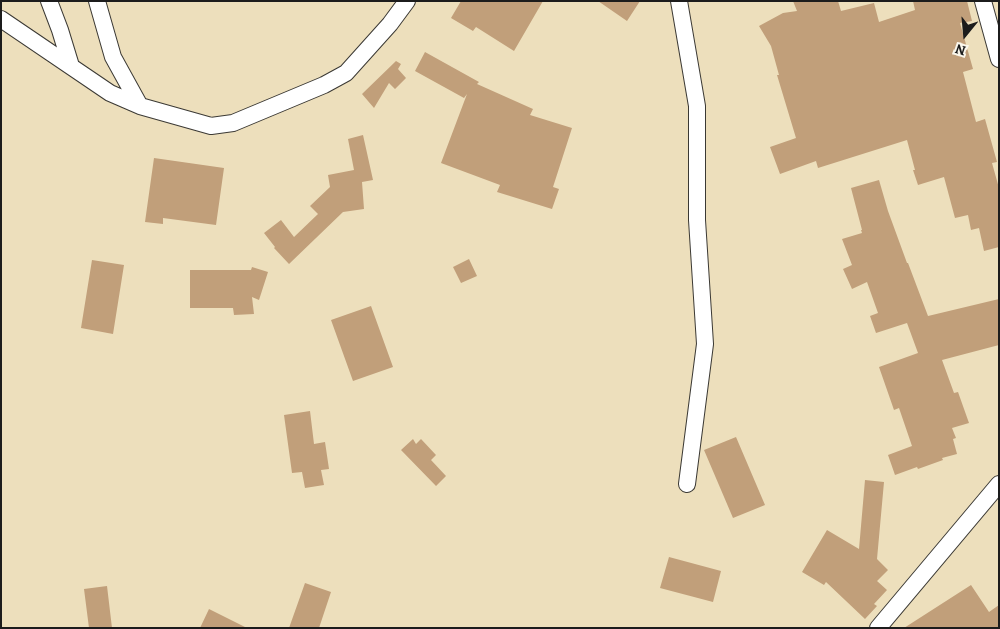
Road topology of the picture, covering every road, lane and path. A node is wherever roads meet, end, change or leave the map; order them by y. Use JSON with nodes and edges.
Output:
{"nodes":[{"id":1,"x":48,"y":1,"type":"edge"},
{"id":2,"x":97,"y":1,"type":"edge"},
{"id":3,"x":407,"y":1,"type":"edge"},
{"id":4,"x":679,"y":1,"type":"edge"},
{"id":5,"x":983,"y":1,"type":"edge"},
{"id":6,"x":1,"y":20,"type":"edge"},
{"id":7,"x":999,"y":59,"type":"edge"},
{"id":8,"x":71,"y":66,"type":"junction"},
{"id":9,"x":140,"y":106,"type":"junction"},
{"id":10,"x":687,"y":484,"type":"dead end"},
{"id":11,"x":999,"y":484,"type":"edge"},
{"id":12,"x":878,"y":628,"type":"edge"}],
"edges":[{"from":1,"to":8,"type":"street"},
{"from":2,"to":9,"type":"street"},
{"from":3,"to":9,"type":"street"},
{"from":4,"to":10,"type":"street"},
{"from":5,"to":7,"type":"street"},
{"from":6,"to":8,"type":"street"},
{"from":8,"to":9,"type":"street"},
{"from":11,"to":12,"type":"street"}]}
